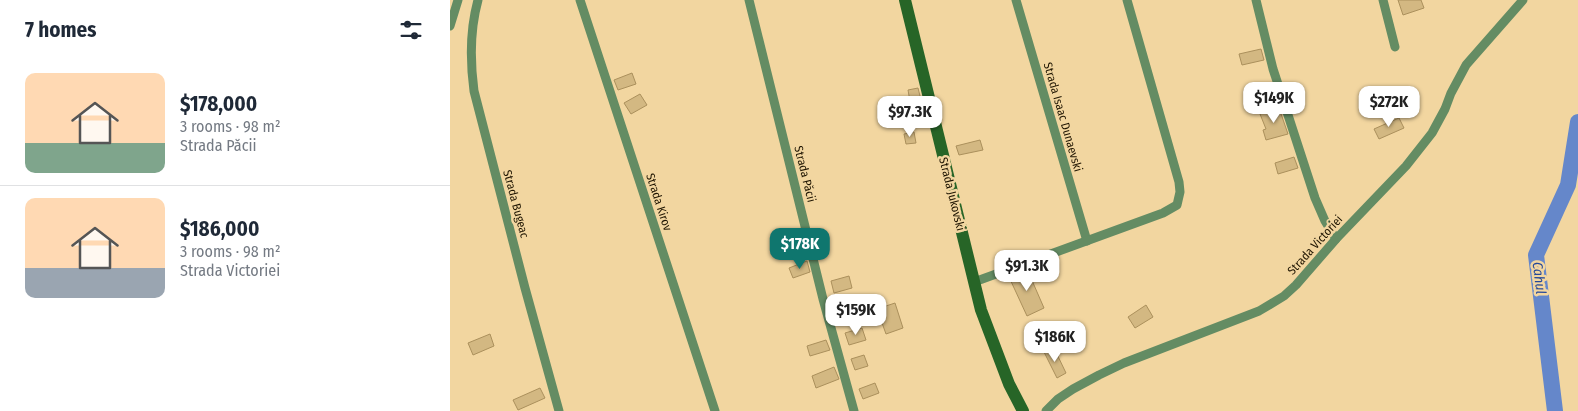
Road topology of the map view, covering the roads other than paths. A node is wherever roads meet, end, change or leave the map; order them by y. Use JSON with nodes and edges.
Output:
{"nodes":[{"id":1,"x":458,"y":0,"type":"edge"},
{"id":2,"x":478,"y":0,"type":"edge"},
{"id":3,"x":580,"y":0,"type":"edge"},
{"id":4,"x":750,"y":0,"type":"edge"},
{"id":5,"x":905,"y":0,"type":"edge"},
{"id":6,"x":1016,"y":0,"type":"edge"},
{"id":7,"x":1127,"y":0,"type":"edge"},
{"id":8,"x":1256,"y":0,"type":"edge"},
{"id":9,"x":1383,"y":0,"type":"edge"},
{"id":10,"x":1523,"y":0,"type":"edge"},
{"id":11,"x":450,"y":26,"type":"edge"},
{"id":12,"x":1395,"y":47,"type":"dead end"},
{"id":13,"x":1336,"y":238,"type":"junction"},
{"id":14,"x":1087,"y":242,"type":"junction"},
{"id":15,"x":974,"y":282,"type":"junction"},
{"id":16,"x":559,"y":411,"type":"edge"},
{"id":17,"x":715,"y":411,"type":"edge"},
{"id":18,"x":854,"y":411,"type":"edge"},
{"id":19,"x":1023,"y":411,"type":"edge"},
{"id":20,"x":1046,"y":411,"type":"edge"}],
"edges":[{"from":1,"to":11,"type":"street"},
{"from":2,"to":16,"type":"street","name":"Strada Bugeac"},
{"from":3,"to":17,"type":"street","name":"Strada Kirov"},
{"from":4,"to":18,"type":"street","name":"Strada Păcii"},
{"from":5,"to":15,"type":"main road","name":"Strada Jukovski"},
{"from":6,"to":14,"type":"street","name":"Strada Isaac Dunaevski"},
{"from":7,"to":14,"type":"street"},
{"from":8,"to":13,"type":"street"},
{"from":9,"to":12,"type":"street"},
{"from":10,"to":13,"type":"street","name":"Strada Victoriei"},
{"from":13,"to":20,"type":"street","name":"Strada Victoriei"},
{"from":14,"to":15,"type":"street"},
{"from":15,"to":19,"type":"main road","name":"Strada Jukovski"}]}
